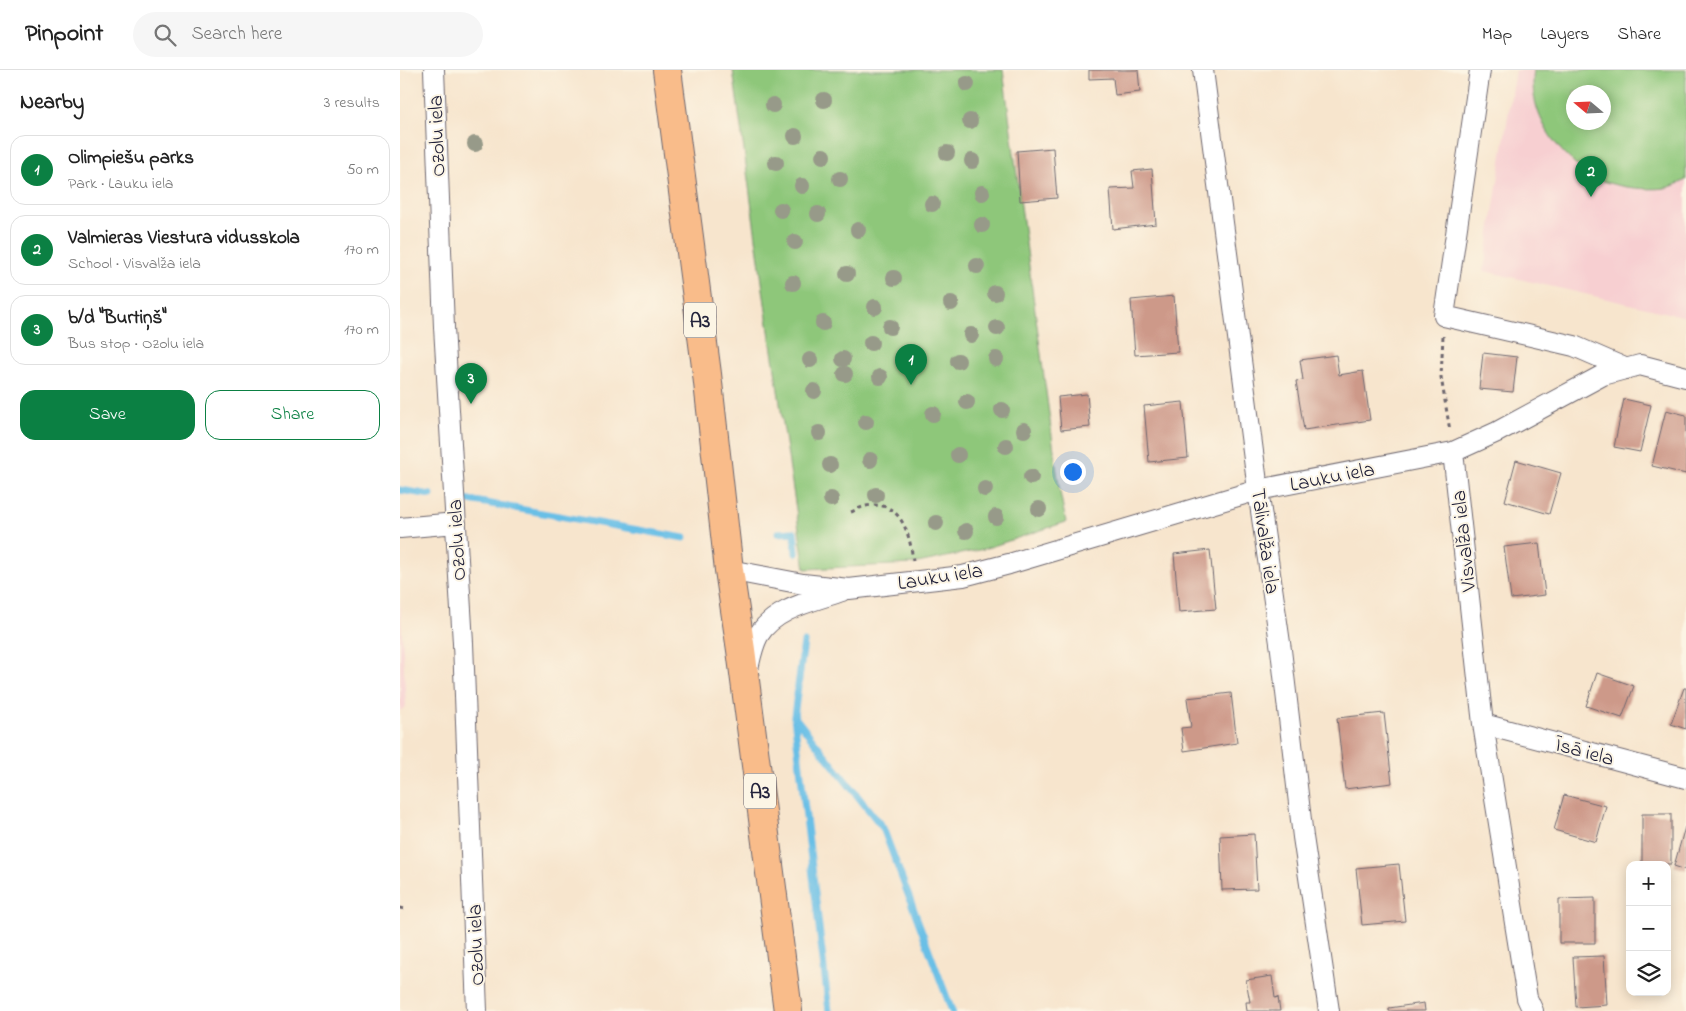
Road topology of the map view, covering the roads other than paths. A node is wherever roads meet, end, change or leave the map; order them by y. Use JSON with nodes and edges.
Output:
{"nodes":[{"id":1,"x":434,"y":70,"type":"edge"},
{"id":2,"x":667,"y":70,"type":"edge"},
{"id":3,"x":1203,"y":70,"type":"edge"},
{"id":4,"x":1480,"y":70,"type":"edge"},
{"id":5,"x":1627,"y":368,"type":"junction"},
{"id":6,"x":1686,"y":377,"type":"edge"},
{"id":7,"x":1453,"y":452,"type":"junction"},
{"id":8,"x":1258,"y":490,"type":"junction"},
{"id":9,"x":456,"y":524,"type":"junction"},
{"id":10,"x":400,"y":528,"type":"edge"},
{"id":11,"x":729,"y":570,"type":"junction"},
{"id":12,"x":848,"y":589,"type":"junction"},
{"id":13,"x":745,"y":681,"type":"junction"},
{"id":14,"x":1483,"y":724,"type":"junction"},
{"id":15,"x":1686,"y":778,"type":"edge"},
{"id":16,"x":477,"y":1011,"type":"edge"},
{"id":17,"x":788,"y":1011,"type":"edge"},
{"id":18,"x":1329,"y":1011,"type":"edge"},
{"id":19,"x":1533,"y":1011,"type":"edge"}],
"edges":[{"from":1,"to":9,"type":"street","name":"Ozolu iela"},
{"from":2,"to":11,"type":"highway","number":"A3"},
{"from":3,"to":8,"type":"street","name":"Tālivalža iela"},
{"from":4,"to":5,"type":"street"},
{"from":5,"to":6,"type":"street","name":"Lauku iela"},
{"from":5,"to":7,"type":"street","name":"Lauku iela"},
{"from":7,"to":8,"type":"street","name":"Lauku iela"},
{"from":7,"to":14,"type":"street","name":"Visvalža iela"},
{"from":8,"to":12,"type":"street","name":"Lauku iela"},
{"from":8,"to":18,"type":"street","name":"Tālivalža iela"},
{"from":9,"to":10,"type":"street"},
{"from":9,"to":16,"type":"street","name":"Ozolu iela"},
{"from":11,"to":12,"type":"street"},
{"from":11,"to":13,"type":"highway","number":"A3"},
{"from":12,"to":13,"type":"street"},
{"from":13,"to":17,"type":"highway","number":"A3"},
{"from":14,"to":15,"type":"street","name":"Īsā iela"},
{"from":14,"to":19,"type":"street","name":"Visvalža iela"}]}
